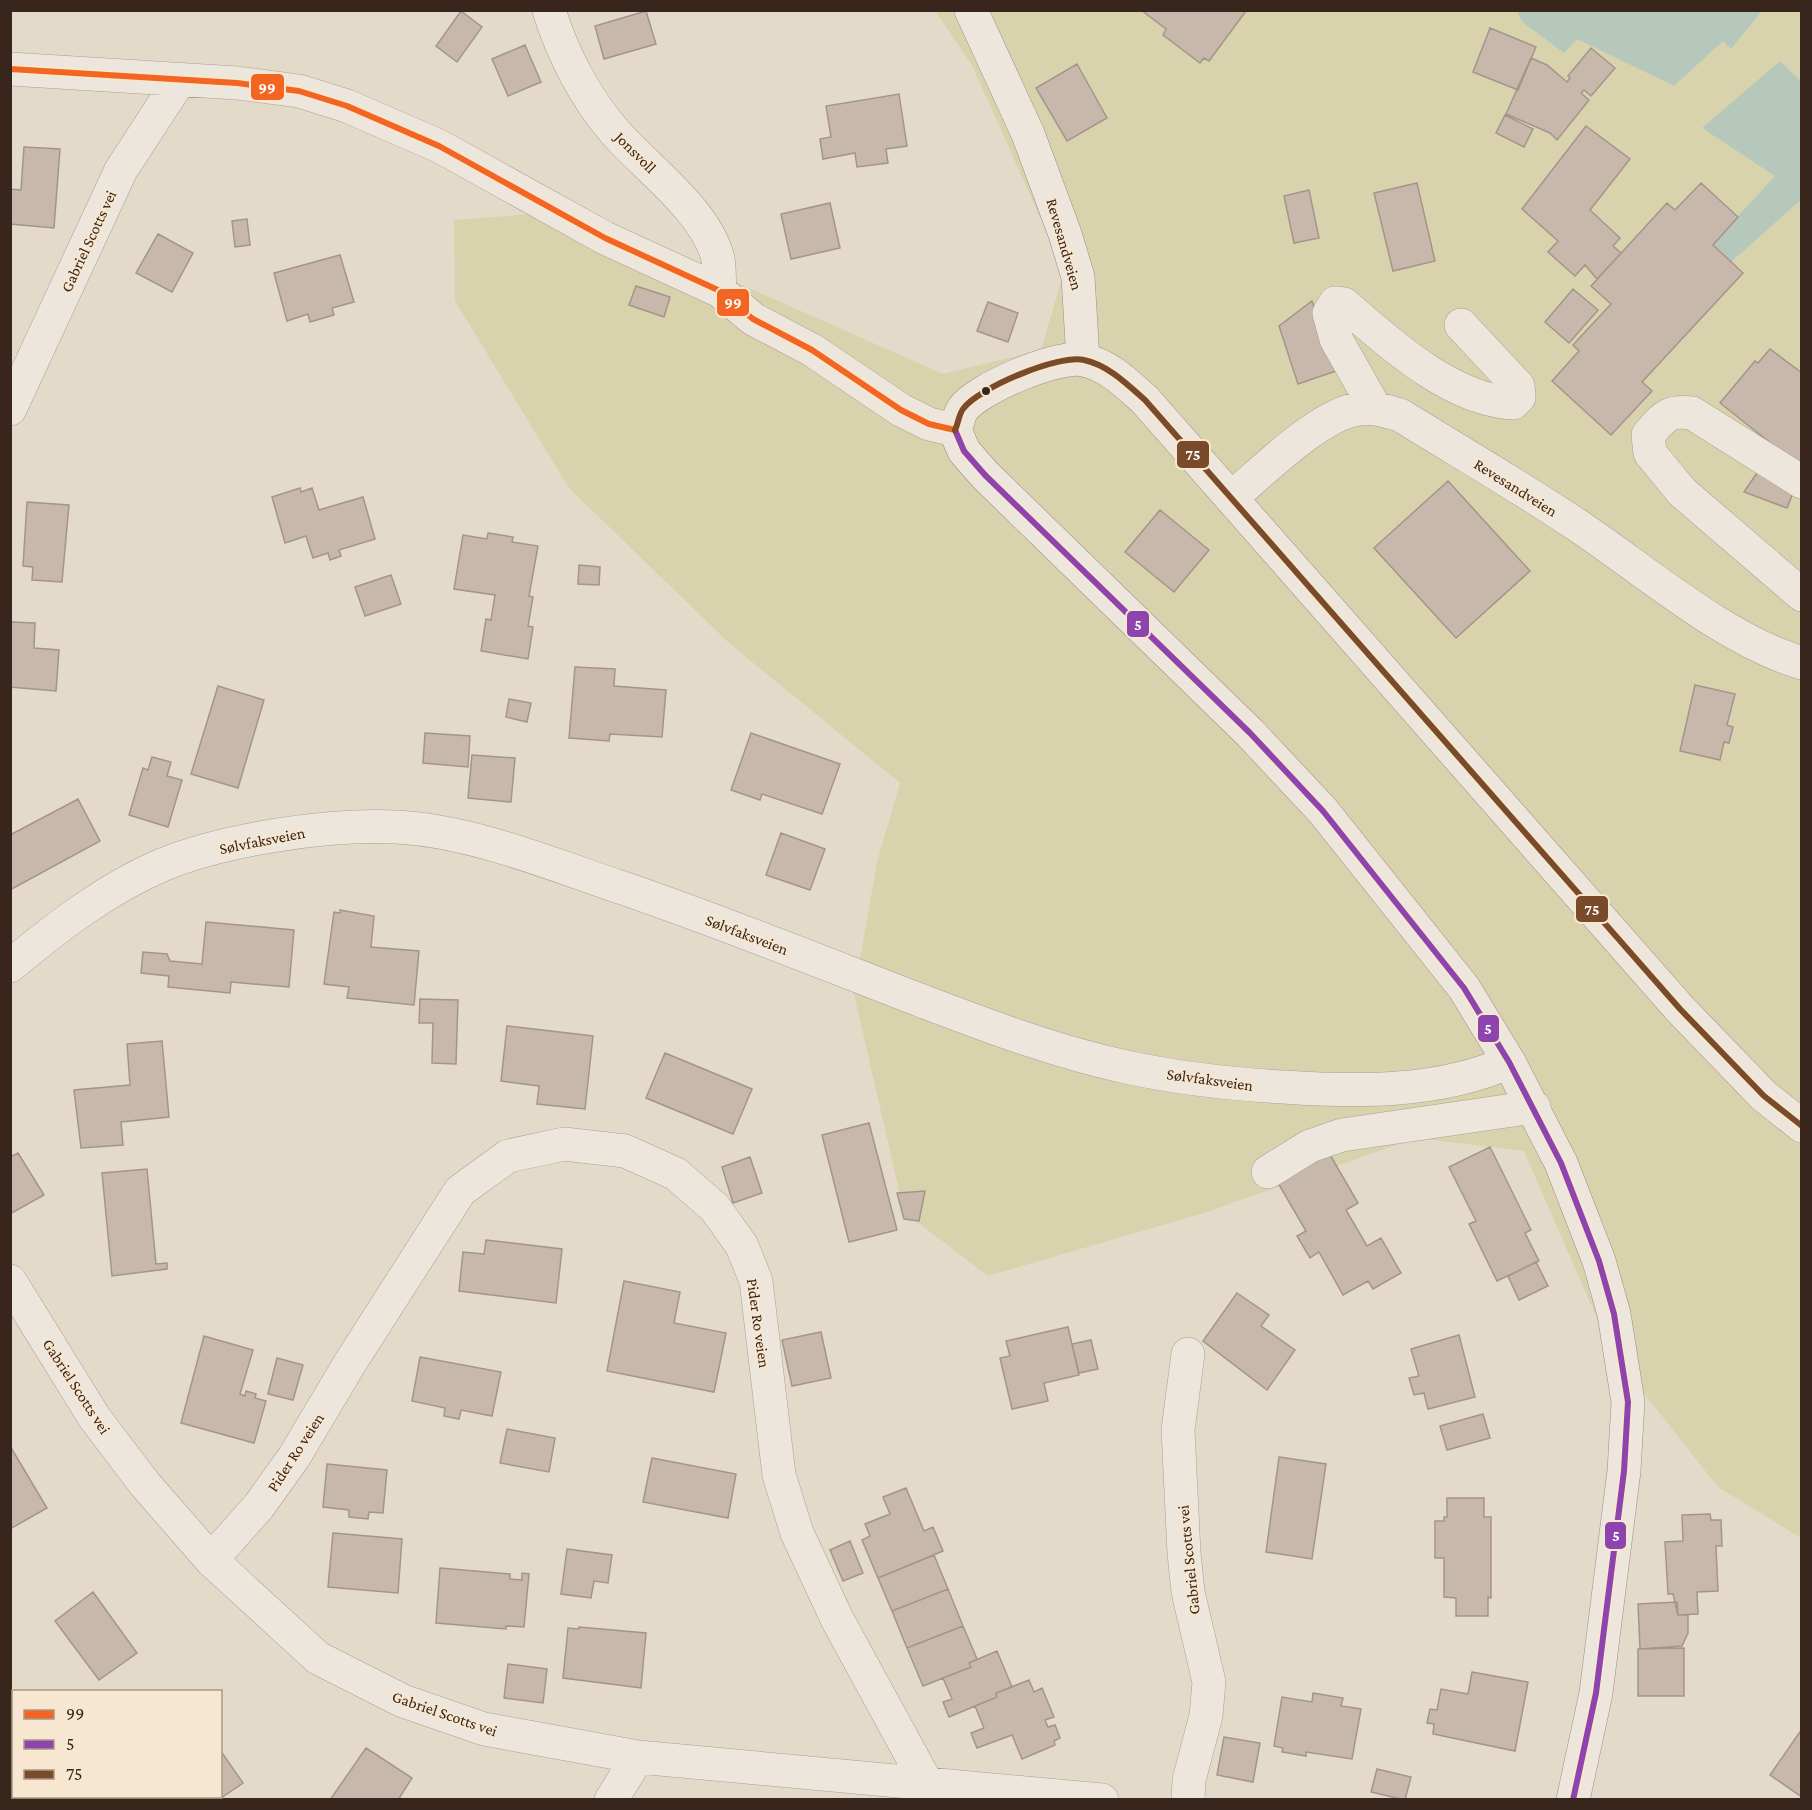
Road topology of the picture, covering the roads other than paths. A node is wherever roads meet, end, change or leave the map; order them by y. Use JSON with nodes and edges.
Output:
{"nodes":[{"id":1,"x":549,"y":10,"type":"edge"},
{"id":2,"x":971,"y":10,"type":"edge"},
{"id":3,"x":10,"y":69,"type":"edge"},
{"id":4,"x":179,"y":81,"type":"junction"},
{"id":5,"x":720,"y":291,"type":"junction"},
{"id":6,"x":1461,"y":325,"type":"dead end"},
{"id":7,"x":1083,"y":359,"type":"junction"},
{"id":8,"x":1375,"y":408,"type":"junction"},
{"id":9,"x":10,"y":409,"type":"edge"},
{"id":10,"x":955,"y":430,"type":"junction"},
{"id":11,"x":1802,"y":482,"type":"edge"},
{"id":12,"x":1231,"y":498,"type":"junction"},
{"id":13,"x":1802,"y":595,"type":"edge"},
{"id":14,"x":1802,"y":663,"type":"edge"},
{"id":15,"x":10,"y":966,"type":"edge"},
{"id":16,"x":1509,"y":1062,"type":"junction"},
{"id":17,"x":1534,"y":1107,"type":"junction"},
{"id":18,"x":1802,"y":1126,"type":"edge"},
{"id":19,"x":1268,"y":1172,"type":"dead end"},
{"id":20,"x":10,"y":1281,"type":"edge"},
{"id":21,"x":1188,"y":1354,"type":"dead end"},
{"id":22,"x":211,"y":1560,"type":"junction"},
{"id":23,"x":638,"y":1757,"type":"junction"},
{"id":24,"x":927,"y":1784,"type":"junction"},
{"id":25,"x":611,"y":1800,"type":"edge"},
{"id":26,"x":1102,"y":1800,"type":"edge"},
{"id":27,"x":1188,"y":1800,"type":"edge"},
{"id":28,"x":1573,"y":1800,"type":"edge"}],
"edges":[{"from":1,"to":5,"type":"street","name":"Jonsvoll"},
{"from":2,"to":7,"type":"street","name":"Revesandveien"},
{"from":3,"to":4,"type":"street"},
{"from":4,"to":5,"type":"street"},
{"from":4,"to":9,"type":"street","name":"Gabriel Scotts vei"},
{"from":5,"to":10,"type":"street"},
{"from":6,"to":8,"type":"street"},
{"from":7,"to":10,"type":"street"},
{"from":7,"to":12,"type":"street"},
{"from":8,"to":12,"type":"street","name":"Revesandveien"},
{"from":8,"to":14,"type":"street","name":"Revesandveien"},
{"from":10,"to":16,"type":"street"},
{"from":11,"to":13,"type":"street"},
{"from":12,"to":18,"type":"street"},
{"from":15,"to":16,"type":"street","name":"Sølvfaksveien"},
{"from":16,"to":17,"type":"street"},
{"from":17,"to":19,"type":"street"},
{"from":17,"to":28,"type":"street"},
{"from":20,"to":22,"type":"street","name":"Gabriel Scotts vei"},
{"from":21,"to":27,"type":"street","name":"Gabriel Scotts vei"},
{"from":22,"to":23,"type":"street","name":"Gabriel Scotts vei"},
{"from":22,"to":24,"type":"street","name":"Pider Ro veien"},
{"from":23,"to":24,"type":"street","name":"Gabriel Scotts vei"},
{"from":23,"to":25,"type":"street"},
{"from":24,"to":26,"type":"street","name":"Gabriel Scotts vei"}]}
